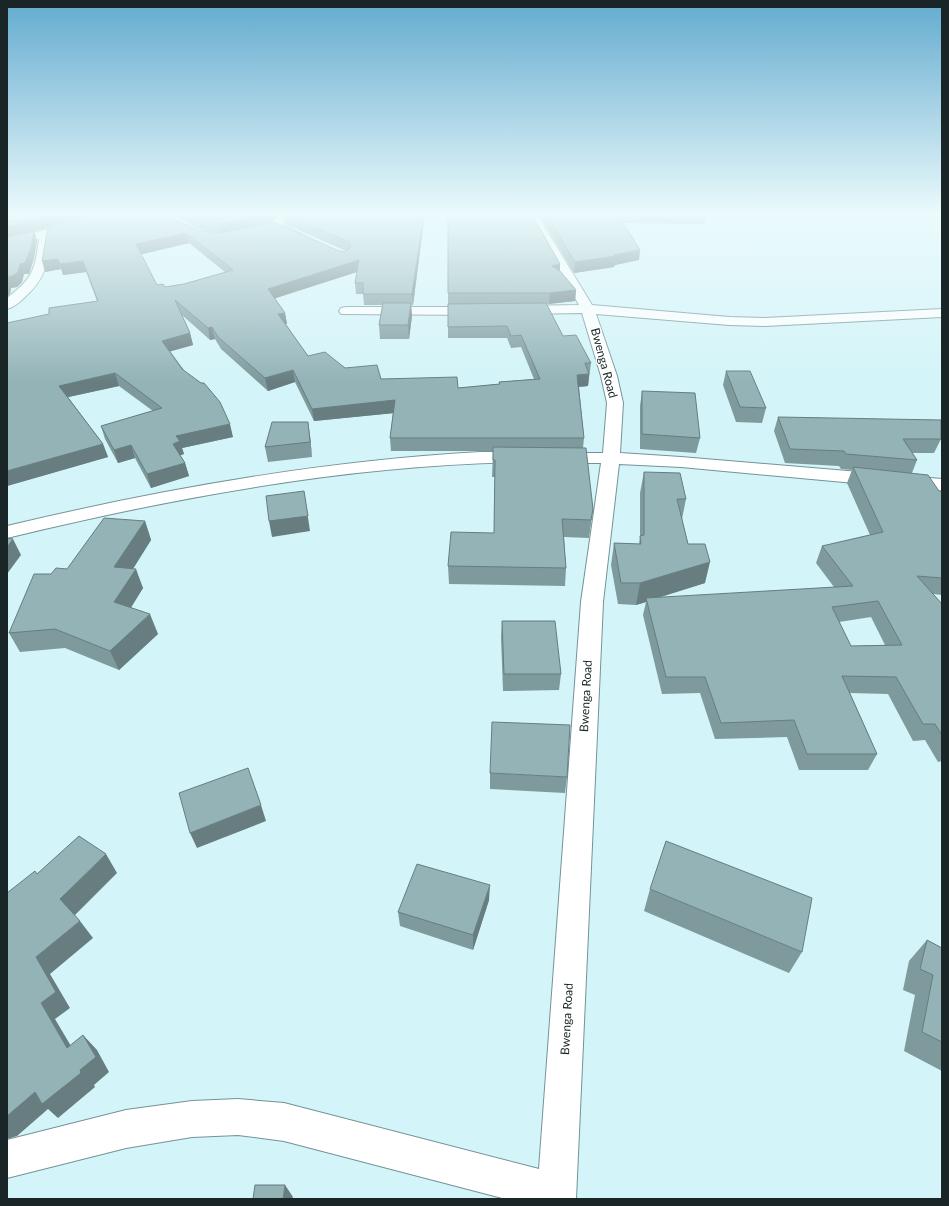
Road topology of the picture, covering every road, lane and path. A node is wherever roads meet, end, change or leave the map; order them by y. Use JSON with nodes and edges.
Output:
{"nodes":[{"id":1,"x":41,"y":269,"type":"edge"},
{"id":2,"x":564,"y":269,"type":"edge"},
{"id":3,"x":7,"y":305,"type":"edge"},
{"id":4,"x":588,"y":309,"type":"junction"},
{"id":5,"x":490,"y":310,"type":"edge"},
{"id":6,"x":505,"y":310,"type":"edge"},
{"id":7,"x":346,"y":311,"type":"dead end"},
{"id":8,"x":942,"y":313,"type":"edge"},
{"id":9,"x":610,"y":458,"type":"junction"},
{"id":10,"x":942,"y":485,"type":"edge"},
{"id":11,"x":7,"y":532,"type":"edge"},
{"id":12,"x":7,"y":1159,"type":"edge"},
{"id":13,"x":556,"y":1196,"type":"edge"}],
"edges":[{"from":1,"to":3,"type":"street"},
{"from":2,"to":4,"type":"street","name":"Bwenga Road"},
{"from":4,"to":6,"type":"street"},
{"from":4,"to":8,"type":"street"},
{"from":4,"to":9,"type":"street","name":"Bwenga Road"},
{"from":5,"to":7,"type":"street"},
{"from":9,"to":10,"type":"street"},
{"from":9,"to":11,"type":"street"},
{"from":9,"to":13,"type":"street","name":"Bwenga Road"},
{"from":12,"to":13,"type":"street"}]}
